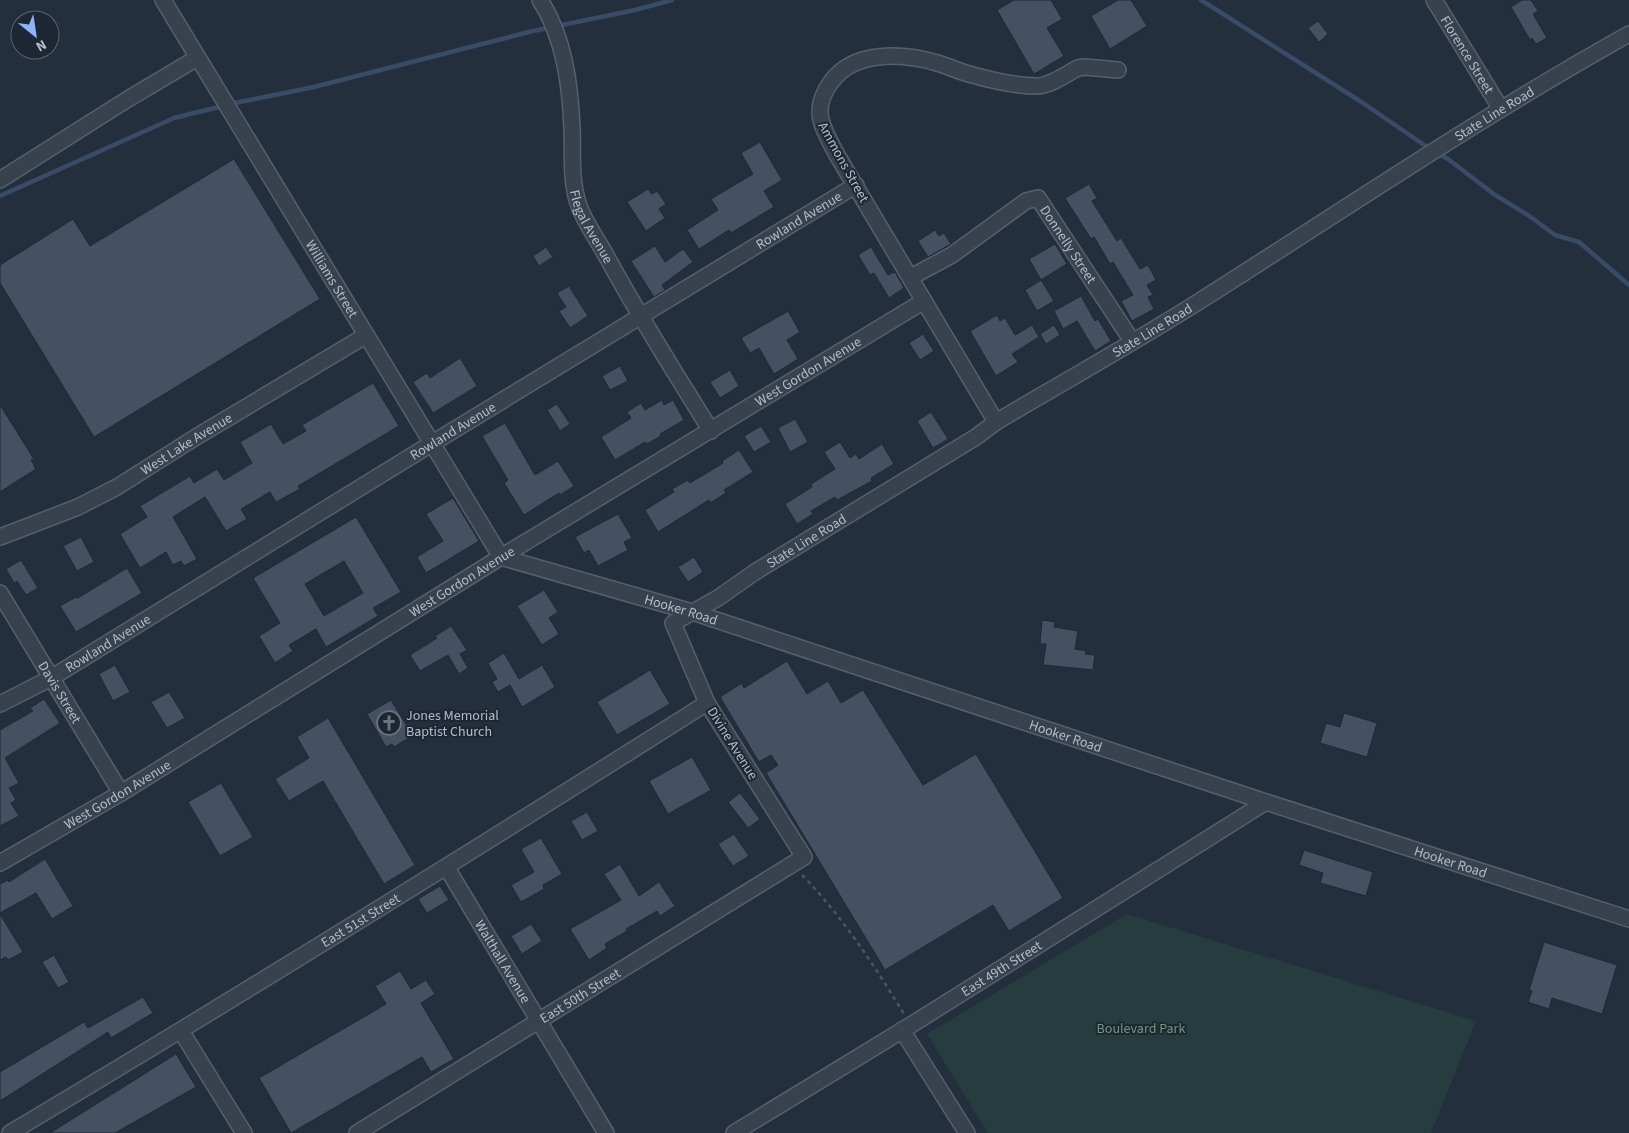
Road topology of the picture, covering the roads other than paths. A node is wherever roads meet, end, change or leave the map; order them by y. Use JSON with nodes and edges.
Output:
{"nodes":[{"id":1,"x":162,"y":0,"type":"edge"},
{"id":2,"x":540,"y":0,"type":"edge"},
{"id":3,"x":1434,"y":0,"type":"edge"},
{"id":4,"x":1629,"y":34,"type":"edge"},
{"id":5,"x":198,"y":58,"type":"junction"},
{"id":6,"x":1118,"y":70,"type":"dead end"},
{"id":7,"x":1502,"y":109,"type":"junction"},
{"id":8,"x":0,"y":180,"type":"edge"},
{"id":9,"x":856,"y":185,"type":"junction"},
{"id":10,"x":911,"y":277,"type":"junction"},
{"id":11,"x":924,"y":300,"type":"junction"},
{"id":12,"x":641,"y":315,"type":"junction"},
{"id":13,"x":365,"y":336,"type":"junction"},
{"id":14,"x":1132,"y":341,"type":"junction"},
{"id":15,"x":996,"y":422,"type":"junction"},
{"id":16,"x":711,"y":431,"type":"junction"},
{"id":17,"x":431,"y":444,"type":"junction"},
{"id":18,"x":0,"y":537,"type":"edge"},
{"id":19,"x":501,"y":557,"type":"junction"},
{"id":20,"x":0,"y":593,"type":"edge"},
{"id":21,"x":692,"y":612,"type":"junction"},
{"id":22,"x":673,"y":623,"type":"joint"},
{"id":23,"x":51,"y":678,"type":"junction"},
{"id":24,"x":708,"y":703,"type":"junction"},
{"id":25,"x":0,"y":704,"type":"edge"},
{"id":26,"x":121,"y":793,"type":"junction"},
{"id":27,"x":1266,"y":802,"type":"junction"},
{"id":28,"x":804,"y":857,"type":"joint"},
{"id":29,"x":0,"y":863,"type":"edge"},
{"id":30,"x":446,"y":868,"type":"junction"},
{"id":31,"x":1629,"y":919,"type":"edge"},
{"id":32,"x":539,"y":1019,"type":"junction"},
{"id":33,"x":907,"y":1028,"type":"junction"},
{"id":34,"x":181,"y":1031,"type":"junction"},
{"id":35,"x":10,"y":1133,"type":"edge"},
{"id":36,"x":244,"y":1133,"type":"edge"},
{"id":37,"x":357,"y":1133,"type":"edge"},
{"id":38,"x":606,"y":1133,"type":"edge"},
{"id":39,"x":734,"y":1133,"type":"edge"},
{"id":40,"x":967,"y":1133,"type":"edge"}],
"edges":[{"from":1,"to":5,"type":"street","name":"Williams Street"},
{"from":2,"to":12,"type":"street","name":"Flegal Avenue"},
{"from":3,"to":7,"type":"street","name":"Florence Street"},
{"from":4,"to":7,"type":"street","name":"State Line Road"},
{"from":5,"to":8,"type":"street"},
{"from":5,"to":13,"type":"street","name":"Williams Street"},
{"from":6,"to":9,"type":"street","name":"Ammons Street"},
{"from":7,"to":14,"type":"street","name":"State Line Road"},
{"from":9,"to":10,"type":"street","name":"Ammons Street"},
{"from":9,"to":12,"type":"street","name":"Rowland Avenue"},
{"from":10,"to":11,"type":"street","name":"Ammons Street"},
{"from":10,"to":14,"type":"street","name":"Donnelly Street"},
{"from":11,"to":15,"type":"street","name":"Ammons Street"},
{"from":11,"to":16,"type":"street","name":"West Gordon Avenue"},
{"from":12,"to":16,"type":"street","name":"Flegal Avenue"},
{"from":12,"to":17,"type":"street","name":"Rowland Avenue"},
{"from":13,"to":17,"type":"street","name":"Williams Street"},
{"from":13,"to":18,"type":"street","name":"West Lake Avenue"},
{"from":14,"to":15,"type":"street","name":"State Line Road"},
{"from":15,"to":21,"type":"street","name":"State Line Road"},
{"from":16,"to":19,"type":"street","name":"West Gordon Avenue"},
{"from":17,"to":19,"type":"street","name":"Williams Street"},
{"from":17,"to":23,"type":"street","name":"Rowland Avenue"},
{"from":19,"to":21,"type":"street","name":"Hooker Road"},
{"from":19,"to":26,"type":"street","name":"West Gordon Avenue"},
{"from":20,"to":23,"type":"street","name":"Davis Street"},
{"from":21,"to":22,"type":"street","name":"State Line Road"},
{"from":21,"to":27,"type":"street","name":"Hooker Road"},
{"from":22,"to":24,"type":"street","name":"Divine Avenue"},
{"from":23,"to":25,"type":"street","name":"Rowland Avenue"},
{"from":23,"to":26,"type":"street","name":"Davis Street"},
{"from":24,"to":28,"type":"street","name":"Divine Avenue"},
{"from":24,"to":30,"type":"street","name":"East 51st Street"},
{"from":26,"to":29,"type":"street","name":"West Gordon Avenue"},
{"from":27,"to":31,"type":"street","name":"Hooker Road"},
{"from":27,"to":33,"type":"street","name":"East 49th Street"},
{"from":28,"to":32,"type":"street","name":"East 50th Street"},
{"from":30,"to":32,"type":"street","name":"Walthall Avenue"},
{"from":30,"to":34,"type":"street","name":"East 51st Street"},
{"from":32,"to":37,"type":"street","name":"East 50th Street"},
{"from":32,"to":38,"type":"street","name":"Walthall Avenue"},
{"from":33,"to":39,"type":"street","name":"East 49th Street"},
{"from":33,"to":40,"type":"street"},
{"from":34,"to":35,"type":"street","name":"East 51st Street"},
{"from":34,"to":36,"type":"street"}]}
